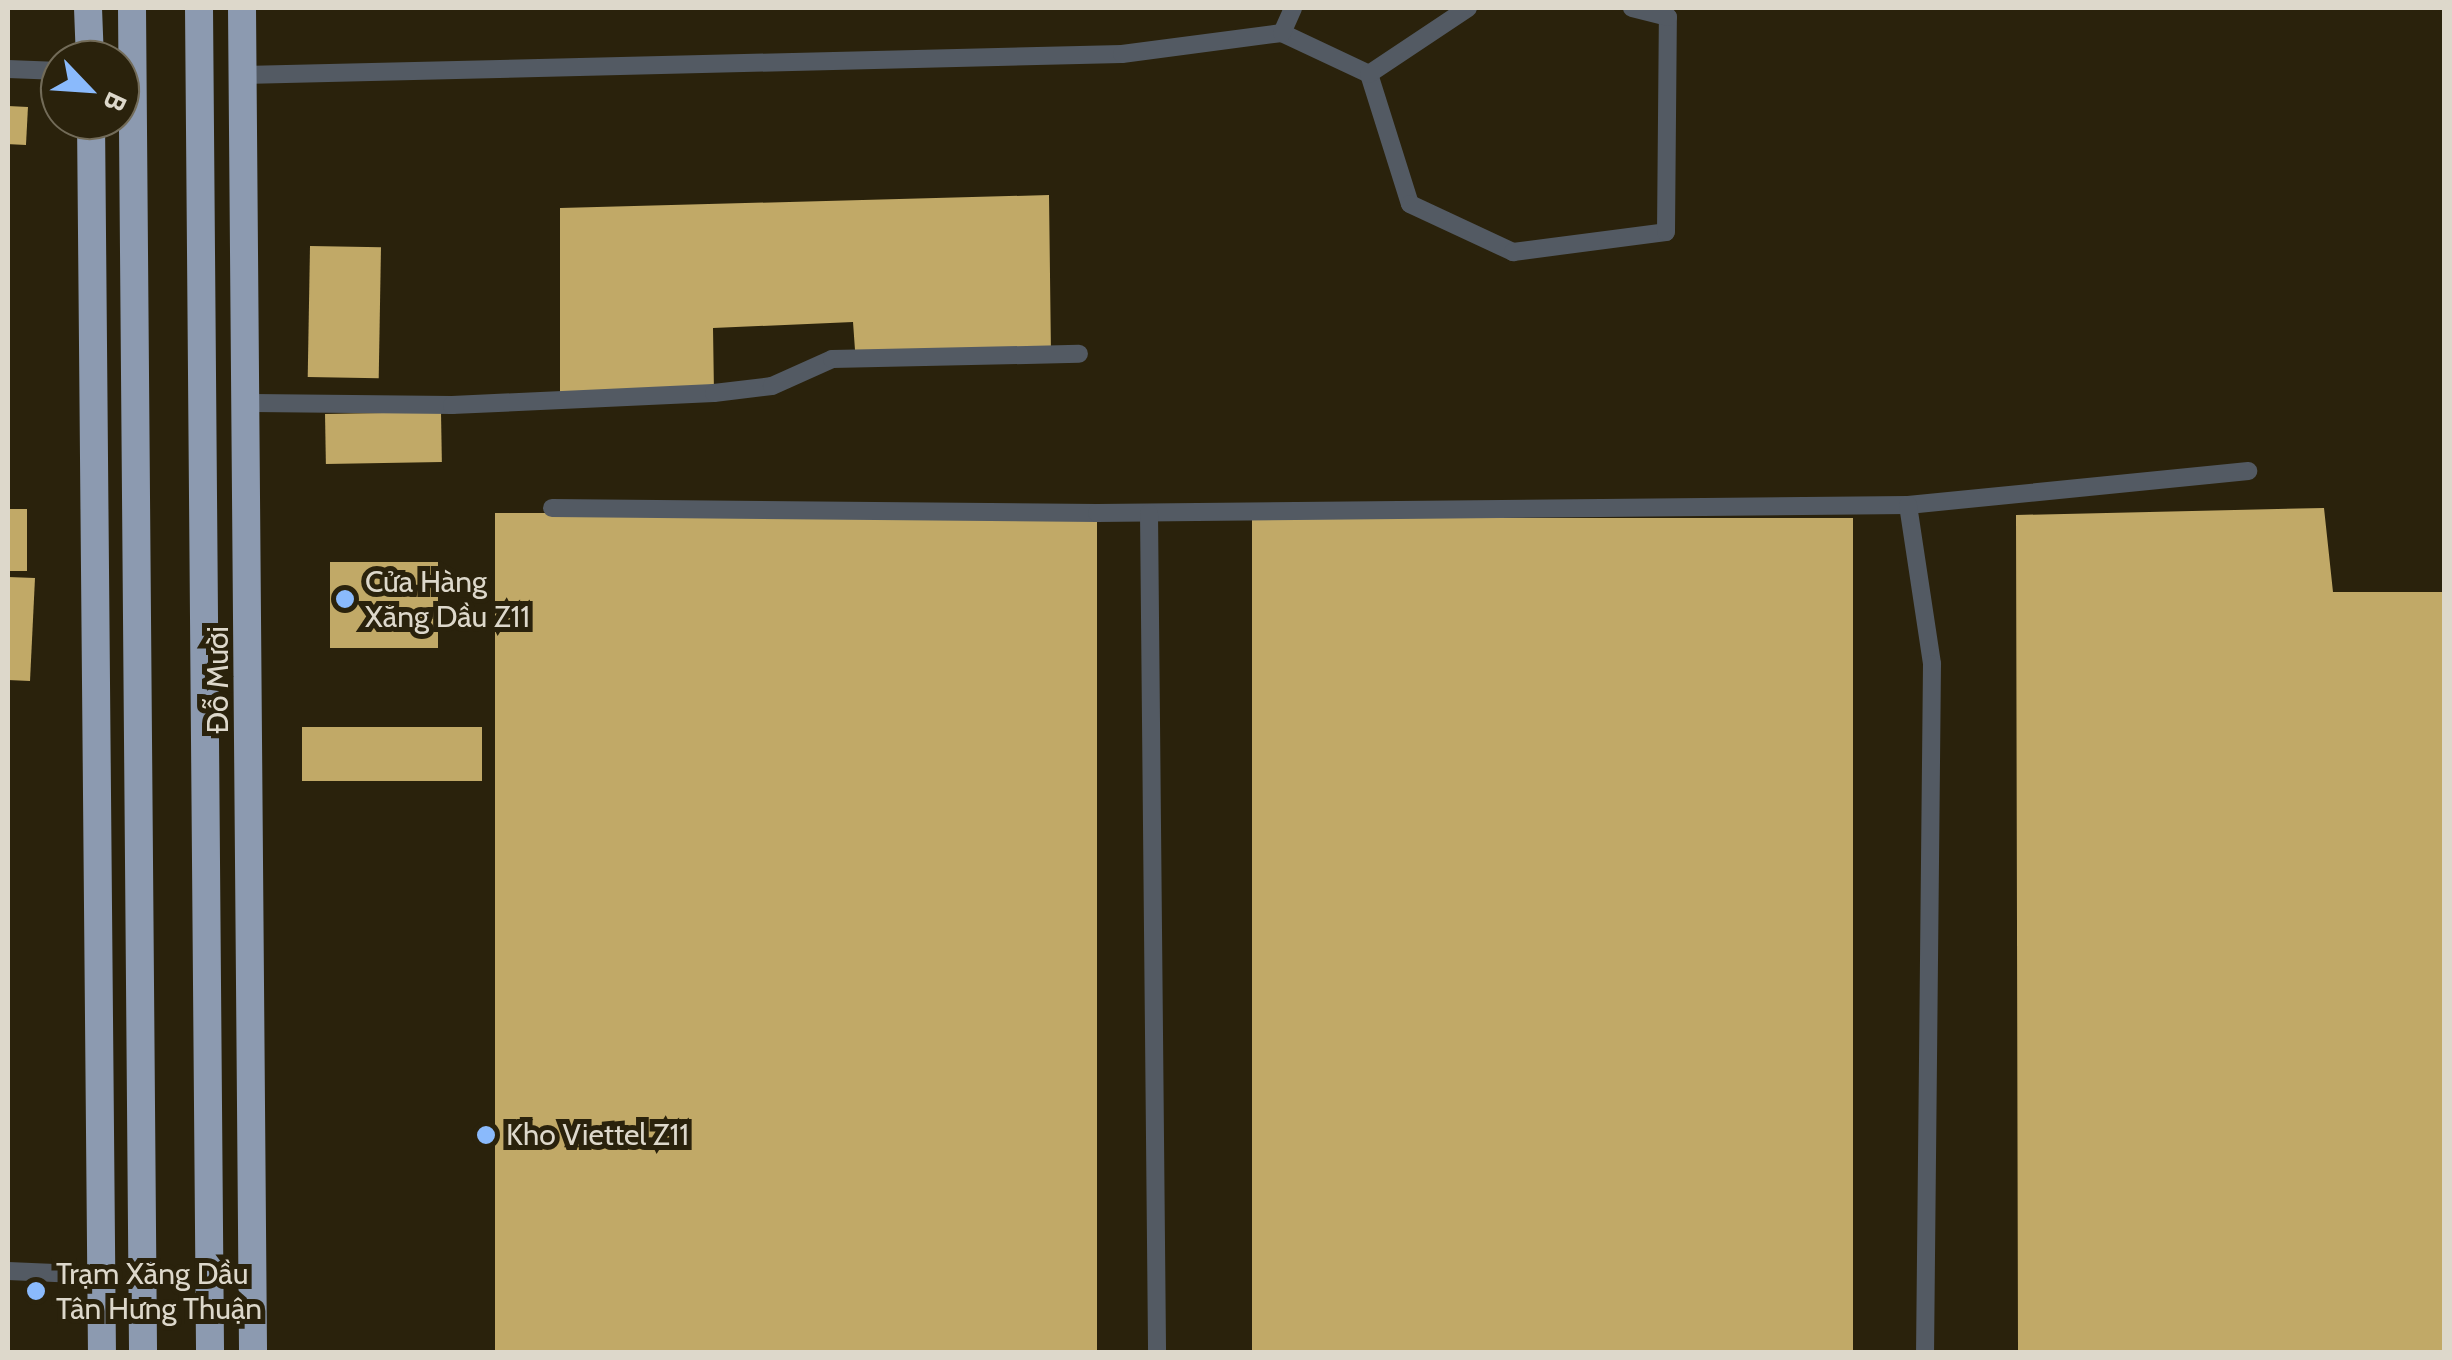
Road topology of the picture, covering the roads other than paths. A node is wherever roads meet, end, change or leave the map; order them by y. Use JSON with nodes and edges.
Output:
{"nodes":[{"id":1,"x":88,"y":8,"type":"edge"},
{"id":2,"x":132,"y":8,"type":"edge"},
{"id":3,"x":199,"y":8,"type":"edge"},
{"id":4,"x":242,"y":8,"type":"edge"},
{"id":5,"x":1293,"y":8,"type":"edge"},
{"id":6,"x":1468,"y":8,"type":"edge"},
{"id":7,"x":1632,"y":8,"type":"edge"},
{"id":8,"x":1282,"y":33,"type":"junction"},
{"id":9,"x":89,"y":40,"type":"edge"},
{"id":10,"x":8,"y":69,"type":"edge"},
{"id":11,"x":40,"y":70,"type":"edge"},
{"id":12,"x":1369,"y":74,"type":"junction"},
{"id":13,"x":245,"y":76,"type":"junction"},
{"id":14,"x":92,"y":140,"type":"edge"},
{"id":15,"x":1079,"y":354,"type":"dead end"},
{"id":16,"x":250,"y":404,"type":"junction"},
{"id":17,"x":2248,"y":471,"type":"dead end"},
{"id":18,"x":1908,"y":505,"type":"junction"},
{"id":19,"x":552,"y":508,"type":"dead end"},
{"id":20,"x":1150,"y":513,"type":"junction"},
{"id":21,"x":8,"y":1271,"type":"edge"},
{"id":22,"x":102,"y":1275,"type":"junction"},
{"id":23,"x":102,"y":1352,"type":"edge"},
{"id":24,"x":144,"y":1352,"type":"edge"},
{"id":25,"x":210,"y":1352,"type":"edge"},
{"id":26,"x":253,"y":1352,"type":"edge"},
{"id":27,"x":1157,"y":1352,"type":"edge"},
{"id":28,"x":1925,"y":1352,"type":"edge"}],
"edges":[{"from":1,"to":9,"type":"highway"},
{"from":2,"to":24,"type":"highway"},
{"from":3,"to":25,"type":"highway","name":"Đỗ Mười"},
{"from":4,"to":13,"type":"highway","name":"Đỗ Mười"},
{"from":5,"to":8,"type":"lane"},
{"from":6,"to":12,"type":"lane"},
{"from":7,"to":12,"type":"lane"},
{"from":8,"to":12,"type":"lane"},
{"from":8,"to":13,"type":"lane"},
{"from":10,"to":11,"type":"lane"},
{"from":13,"to":16,"type":"highway","name":"Đỗ Mười"},
{"from":14,"to":22,"type":"highway"},
{"from":15,"to":16,"type":"lane"},
{"from":16,"to":26,"type":"highway","name":"Đỗ Mười"},
{"from":17,"to":18,"type":"lane"},
{"from":18,"to":20,"type":"lane"},
{"from":18,"to":28,"type":"lane"},
{"from":19,"to":20,"type":"lane"},
{"from":20,"to":27,"type":"lane"},
{"from":21,"to":22,"type":"lane"},
{"from":22,"to":23,"type":"highway"}]}
